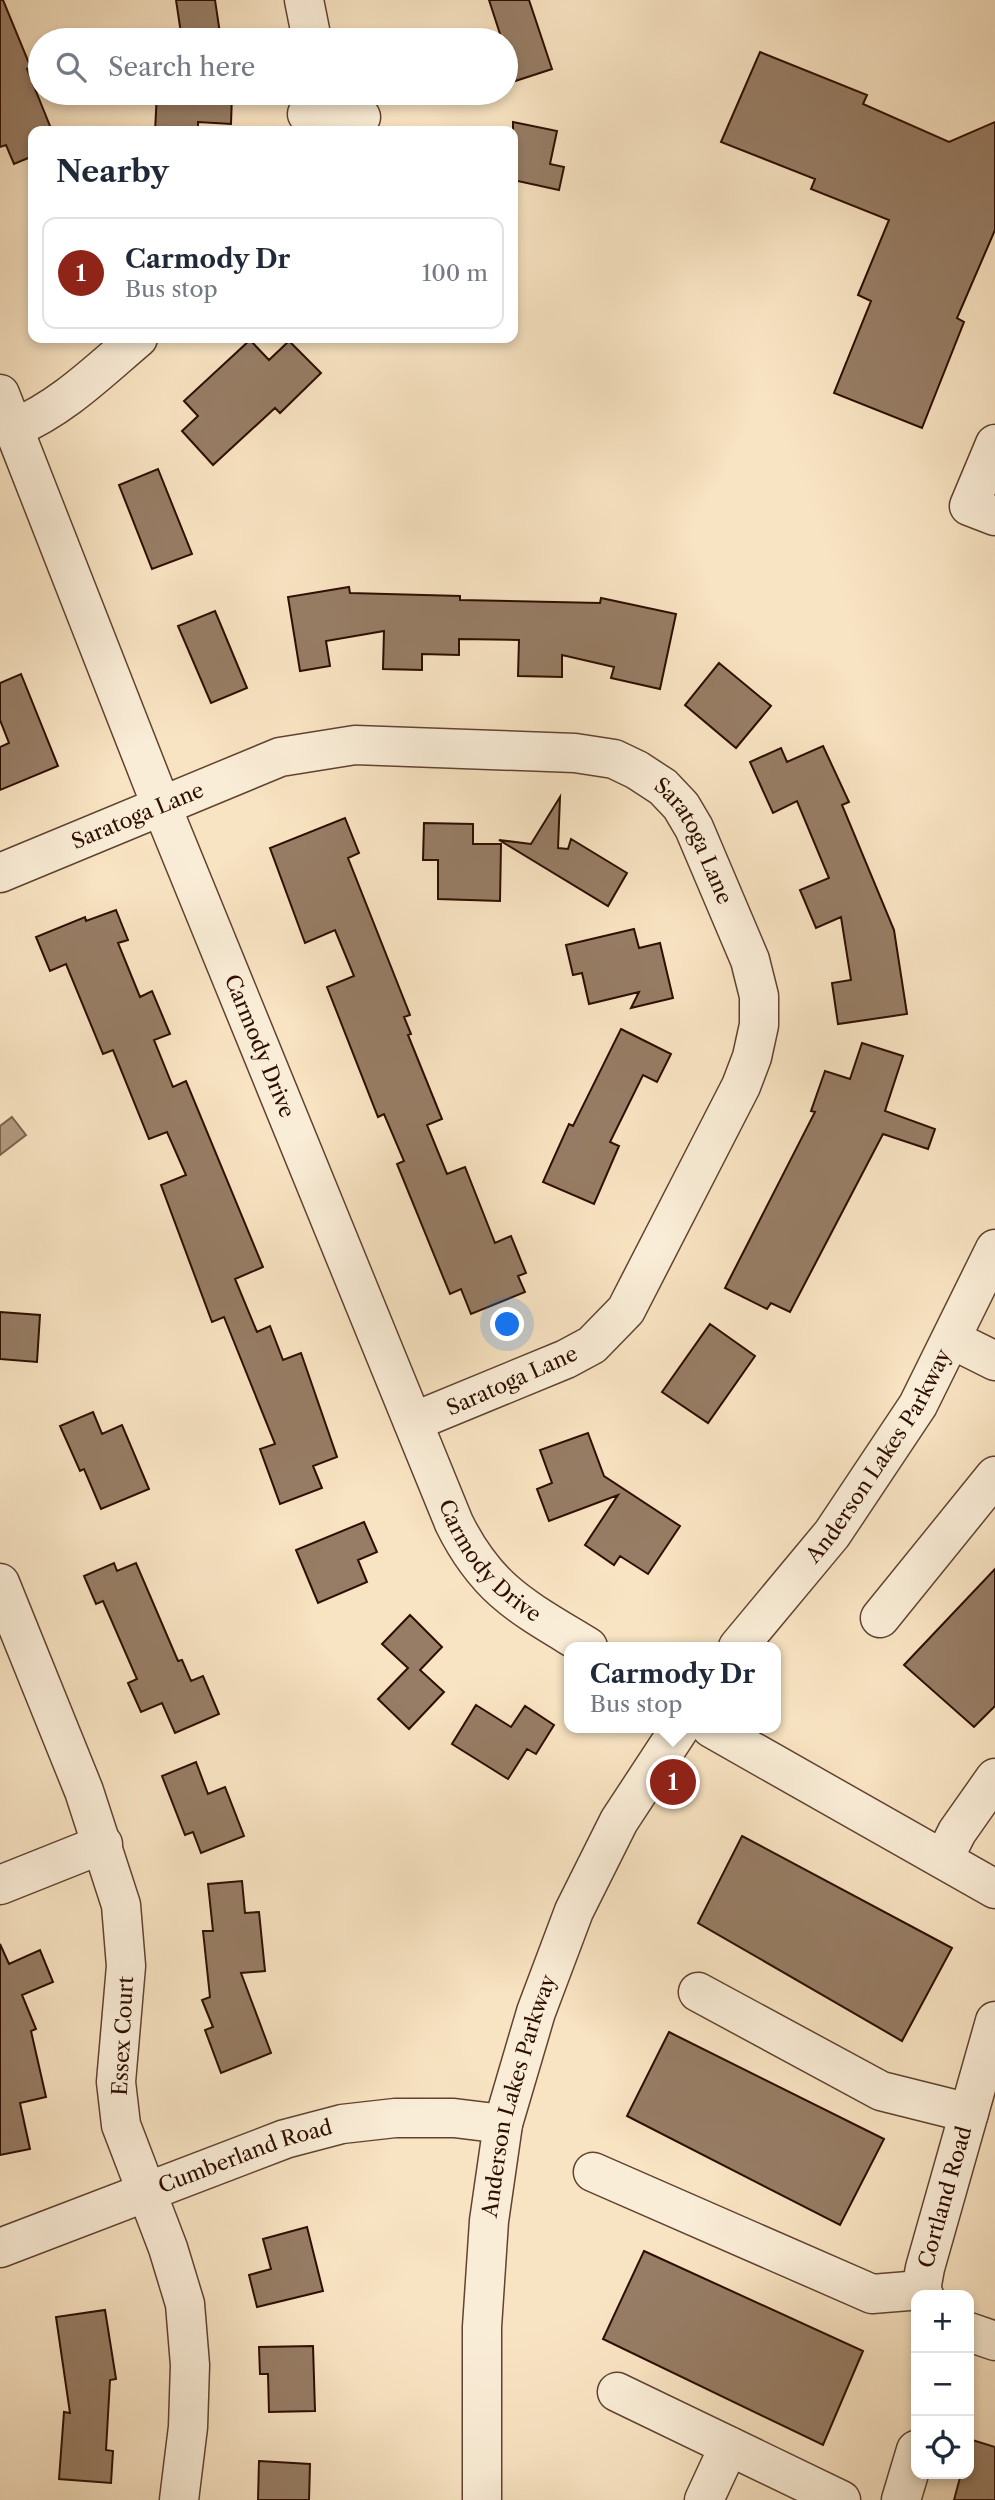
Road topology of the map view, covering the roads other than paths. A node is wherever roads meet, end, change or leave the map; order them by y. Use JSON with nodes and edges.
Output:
{"nodes":[{"id":1,"x":304,"y":0,"type":"edge"},
{"id":2,"x":310,"y":28,"type":"edge"},
{"id":3,"x":307,"y":113,"type":"edge"},
{"id":4,"x":361,"y":117,"type":"dead end"},
{"id":5,"x":132,"y":343,"type":"edge"},
{"id":6,"x":7,"y":411,"type":"edge"},
{"id":7,"x":995,"y":444,"type":"edge"},
{"id":8,"x":995,"y":516,"type":"edge"},
{"id":9,"x":161,"y":805,"type":"junction"},
{"id":10,"x":0,"y":873,"type":"edge"},
{"id":11,"x":995,"y":1250,"type":"edge"},
{"id":12,"x":953,"y":1340,"type":"junction"},
{"id":13,"x":995,"y":1361,"type":"edge"},
{"id":14,"x":413,"y":1422,"type":"junction"},
{"id":15,"x":995,"y":1476,"type":"edge"},
{"id":16,"x":0,"y":1583,"type":"edge"},
{"id":17,"x":880,"y":1618,"type":"dead end"},
{"id":18,"x":581,"y":1642,"type":"edge"},
{"id":19,"x":742,"y":1642,"type":"edge"},
{"id":20,"x":677,"y":1733,"type":"edge"},
{"id":21,"x":720,"y":1733,"type":"edge"},
{"id":22,"x":995,"y":1779,"type":"edge"},
{"id":23,"x":103,"y":1844,"type":"junction"},
{"id":24,"x":944,"y":1858,"type":"junction"},
{"id":25,"x":0,"y":1885,"type":"edge"},
{"id":26,"x":995,"y":1889,"type":"edge"},
{"id":27,"x":698,"y":1992,"type":"dead end"},
{"id":28,"x":995,"y":2021,"type":"edge"},
{"id":29,"x":969,"y":2113,"type":"junction"},
{"id":30,"x":503,"y":2124,"type":"junction"},
{"id":31,"x":593,"y":2172,"type":"dead end"},
{"id":32,"x":146,"y":2193,"type":"junction"},
{"id":33,"x":0,"y":2248,"type":"edge"},
{"id":34,"x":924,"y":2290,"type":"edge"},
{"id":35,"x":911,"y":2293,"type":"edge"},
{"id":36,"x":974,"y":2334,"type":"edge"},
{"id":37,"x":995,"y":2341,"type":"edge"},
{"id":38,"x":617,"y":2392,"type":"dead end"},
{"id":39,"x":729,"y":2446,"type":"junction"},
{"id":40,"x":911,"y":2467,"type":"edge"},
{"id":41,"x":179,"y":2500,"type":"edge"},
{"id":42,"x":482,"y":2500,"type":"edge"},
{"id":43,"x":704,"y":2500,"type":"edge"},
{"id":44,"x":841,"y":2500,"type":"edge"},
{"id":45,"x":901,"y":2500,"type":"edge"}],
"edges":[{"from":1,"to":2,"type":"street"},
{"from":3,"to":4,"type":"street"},
{"from":5,"to":6,"type":"street"},
{"from":6,"to":9,"type":"street","name":"Carmody Drive"},
{"from":7,"to":8,"type":"street"},
{"from":9,"to":10,"type":"street","name":"Saratoga Lane"},
{"from":9,"to":14,"type":"street","name":"Carmody Drive"},
{"from":9,"to":14,"type":"street","name":"Saratoga Lane"},
{"from":11,"to":12,"type":"street","name":"Anderson Lakes Parkway"},
{"from":12,"to":13,"type":"street"},
{"from":12,"to":19,"type":"street","name":"Anderson Lakes Parkway"},
{"from":14,"to":18,"type":"street","name":"Carmody Drive"},
{"from":15,"to":17,"type":"street"},
{"from":16,"to":23,"type":"street","name":"Essex Court"},
{"from":20,"to":30,"type":"street","name":"Anderson Lakes Parkway"},
{"from":21,"to":24,"type":"street"},
{"from":22,"to":24,"type":"street"},
{"from":23,"to":25,"type":"street"},
{"from":23,"to":32,"type":"street","name":"Essex Court"},
{"from":24,"to":26,"type":"street"},
{"from":27,"to":29,"type":"street"},
{"from":28,"to":29,"type":"street","name":"Cortland Road"},
{"from":29,"to":34,"type":"street","name":"Cortland Road"},
{"from":30,"to":32,"type":"street","name":"Cumberland Road"},
{"from":30,"to":42,"type":"street","name":"Anderson Lakes Parkway"},
{"from":31,"to":35,"type":"street"},
{"from":32,"to":33,"type":"street","name":"Cumberland Road"},
{"from":32,"to":41,"type":"street","name":"Essex Court"},
{"from":36,"to":37,"type":"street"},
{"from":38,"to":39,"type":"street"},
{"from":39,"to":43,"type":"street"},
{"from":39,"to":44,"type":"street"},
{"from":40,"to":45,"type":"street"}]}
